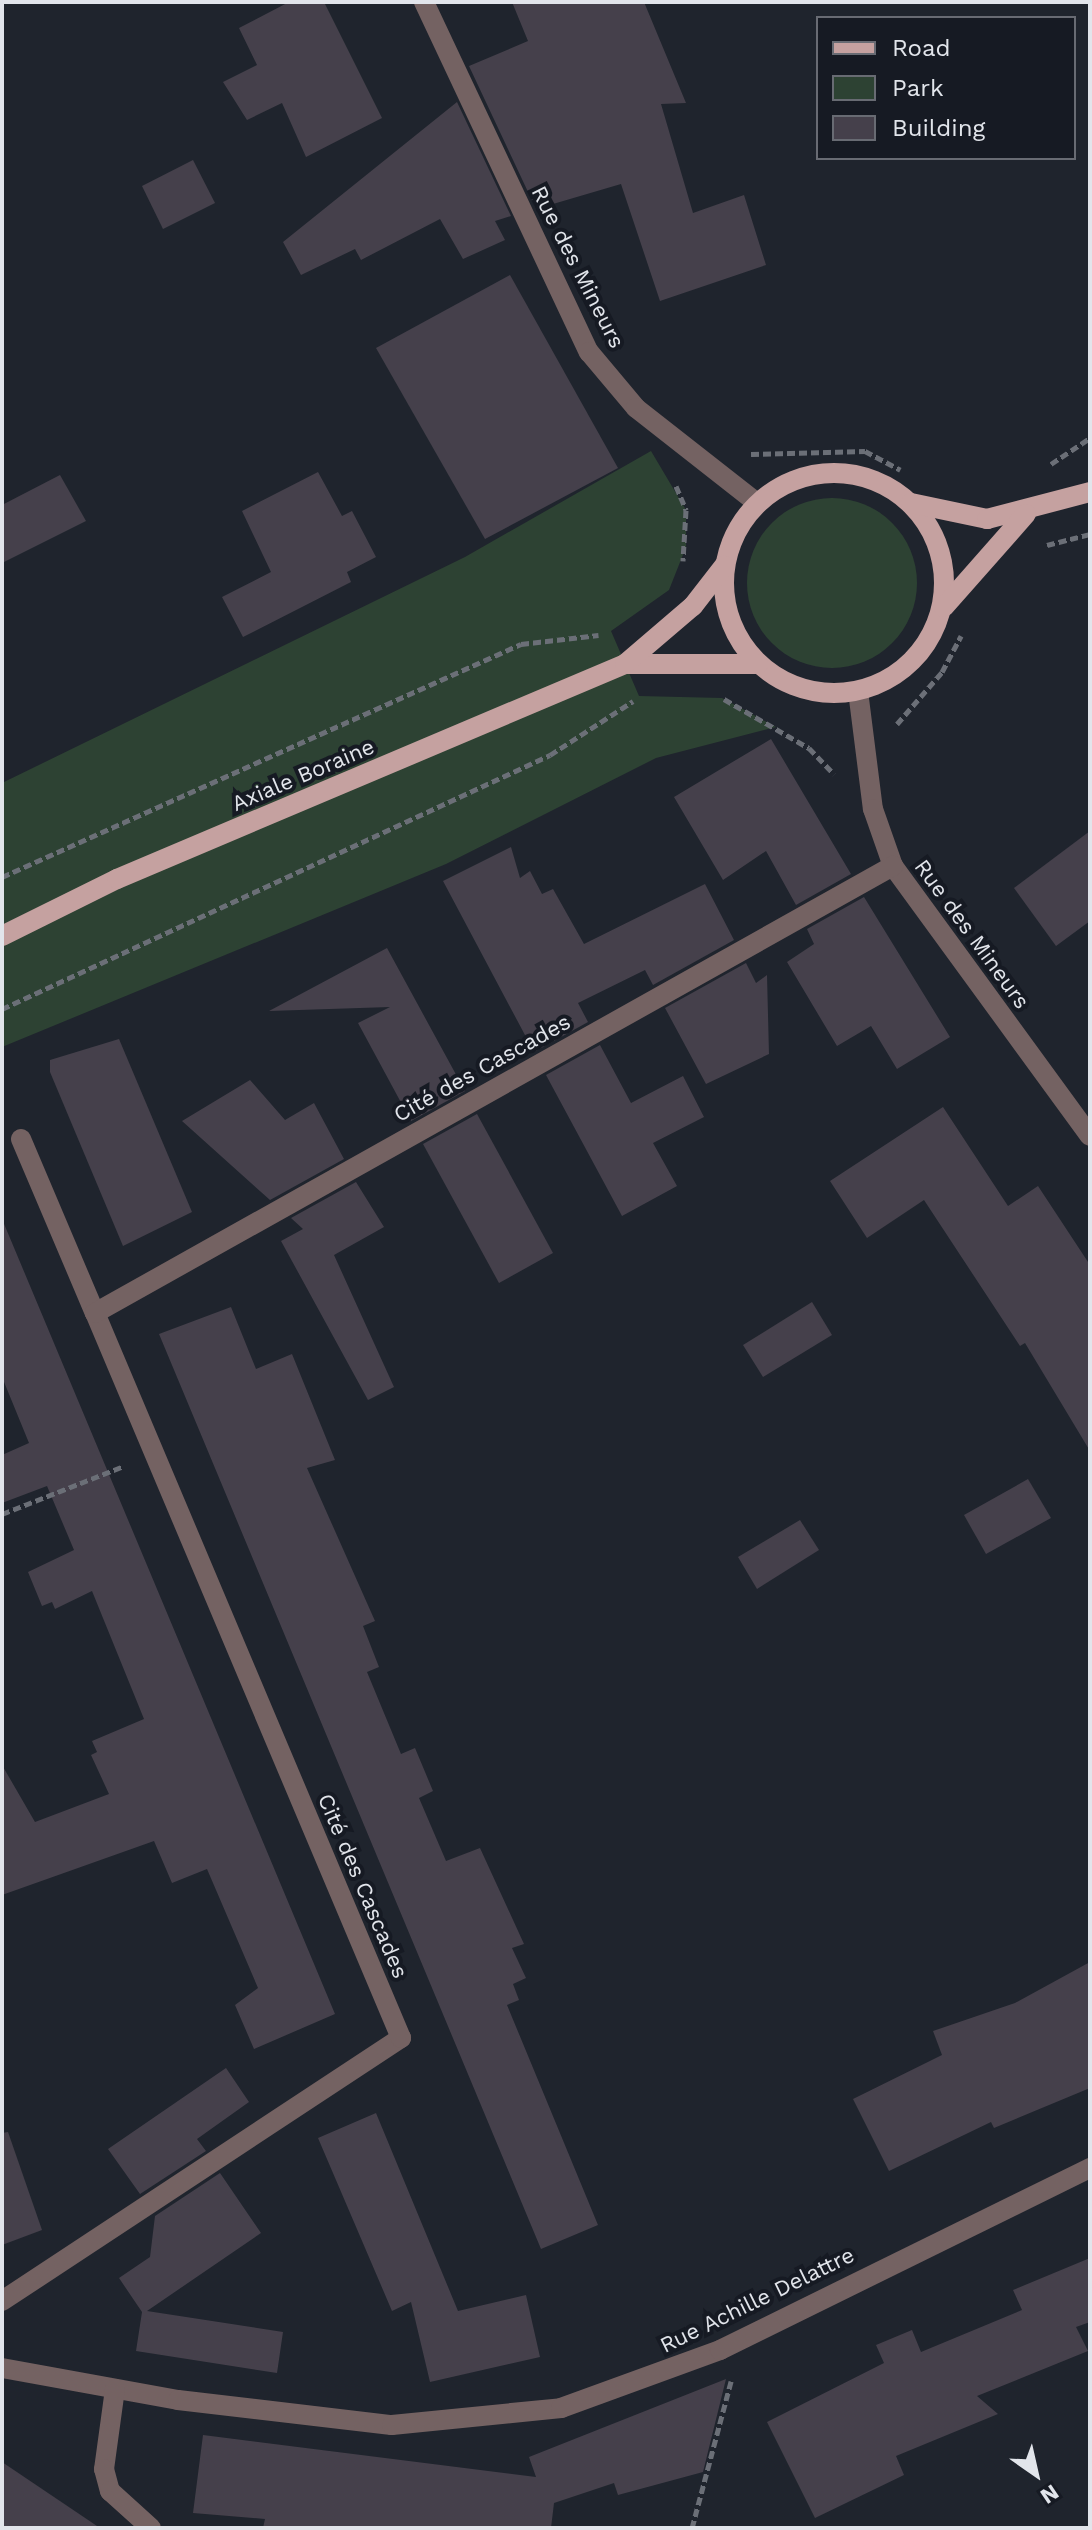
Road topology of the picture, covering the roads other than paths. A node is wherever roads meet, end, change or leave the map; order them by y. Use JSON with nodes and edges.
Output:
{"nodes":[{"id":1,"x":424,"y":2,"type":"edge"},
{"id":2,"x":1090,"y":492,"type":"edge"},
{"id":3,"x":757,"y":503,"type":"junction"},
{"id":4,"x":911,"y":503,"type":"junction"},
{"id":5,"x":1026,"y":514,"type":"junction"},
{"id":6,"x":724,"y":566,"type":"junction"},
{"id":7,"x":940,"y":612,"type":"junction"},
{"id":8,"x":625,"y":664,"type":"junction"},
{"id":9,"x":758,"y":664,"type":"junction"},
{"id":10,"x":858,"y":691,"type":"junction"},
{"id":11,"x":893,"y":866,"type":"junction"},
{"id":12,"x":2,"y":936,"type":"edge"},
{"id":13,"x":1090,"y":1136,"type":"edge"},
{"id":14,"x":21,"y":1139,"type":"dead end"},
{"id":15,"x":95,"y":1313,"type":"junction"},
{"id":16,"x":1090,"y":2168,"type":"edge"},
{"id":17,"x":2,"y":2301,"type":"edge"},
{"id":18,"x":2,"y":2368,"type":"edge"},
{"id":19,"x":115,"y":2389,"type":"junction"},
{"id":20,"x":151,"y":2528,"type":"edge"}],
"edges":[{"from":1,"to":3,"type":"street","name":"Rue des Mineurs"},
{"from":2,"to":5,"type":"main road"},
{"from":3,"to":4,"type":"main road"},
{"from":3,"to":6,"type":"main road"},
{"from":4,"to":5,"type":"main road"},
{"from":4,"to":7,"type":"main road"},
{"from":5,"to":7,"type":"main road"},
{"from":6,"to":8,"type":"main road"},
{"from":6,"to":9,"type":"main road"},
{"from":7,"to":10,"type":"main road"},
{"from":8,"to":9,"type":"main road"},
{"from":8,"to":12,"type":"main road","name":"Axiale Boraine"},
{"from":9,"to":10,"type":"main road"},
{"from":10,"to":11,"type":"street","name":"Rue des Mineurs"},
{"from":11,"to":13,"type":"street","name":"Rue des Mineurs"},
{"from":11,"to":15,"type":"street","name":"Cité des Cascades"},
{"from":14,"to":15,"type":"street","name":"Cité des Cascades"},
{"from":15,"to":17,"type":"street","name":"Cité des Cascades"},
{"from":16,"to":19,"type":"street","name":"Rue Achille Delattre"},
{"from":18,"to":19,"type":"street","name":"Rue Achille Delattre"},
{"from":19,"to":20,"type":"street"}]}
